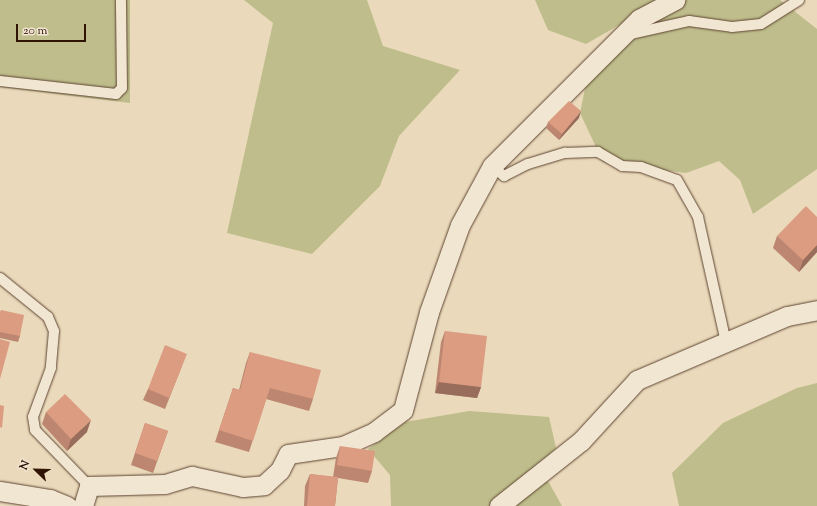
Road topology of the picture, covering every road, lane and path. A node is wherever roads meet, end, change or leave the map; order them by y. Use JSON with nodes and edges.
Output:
{"nodes":[{"id":1,"x":121,"y":0,"type":"edge"},
{"id":2,"x":657,"y":0,"type":"edge"},
{"id":3,"x":675,"y":0,"type":"edge"},
{"id":4,"x":798,"y":0,"type":"edge"},
{"id":5,"x":643,"y":16,"type":"junction"},
{"id":6,"x":622,"y":36,"type":"junction"},
{"id":7,"x":0,"y":82,"type":"edge"},
{"id":8,"x":492,"y":166,"type":"junction"},
{"id":9,"x":0,"y":278,"type":"edge"},
{"id":10,"x":817,"y":310,"type":"edge"},
{"id":11,"x":726,"y":342,"type":"junction"},
{"id":12,"x":89,"y":486,"type":"junction"},
{"id":13,"x":0,"y":491,"type":"edge"},
{"id":14,"x":67,"y":506,"type":"edge"},
{"id":15,"x":83,"y":506,"type":"edge"},
{"id":16,"x":499,"y":506,"type":"edge"}],
"edges":[{"from":1,"to":7,"type":"lane"},
{"from":2,"to":5,"type":"lane"},
{"from":3,"to":5,"type":"street"},
{"from":4,"to":6,"type":"lane"},
{"from":5,"to":6,"type":"street"},
{"from":6,"to":8,"type":"street"},
{"from":8,"to":11,"type":"lane"},
{"from":8,"to":12,"type":"street"},
{"from":9,"to":12,"type":"lane"},
{"from":10,"to":11,"type":"street"},
{"from":11,"to":16,"type":"street"},
{"from":12,"to":15,"type":"street"},
{"from":13,"to":14,"type":"street"}]}
